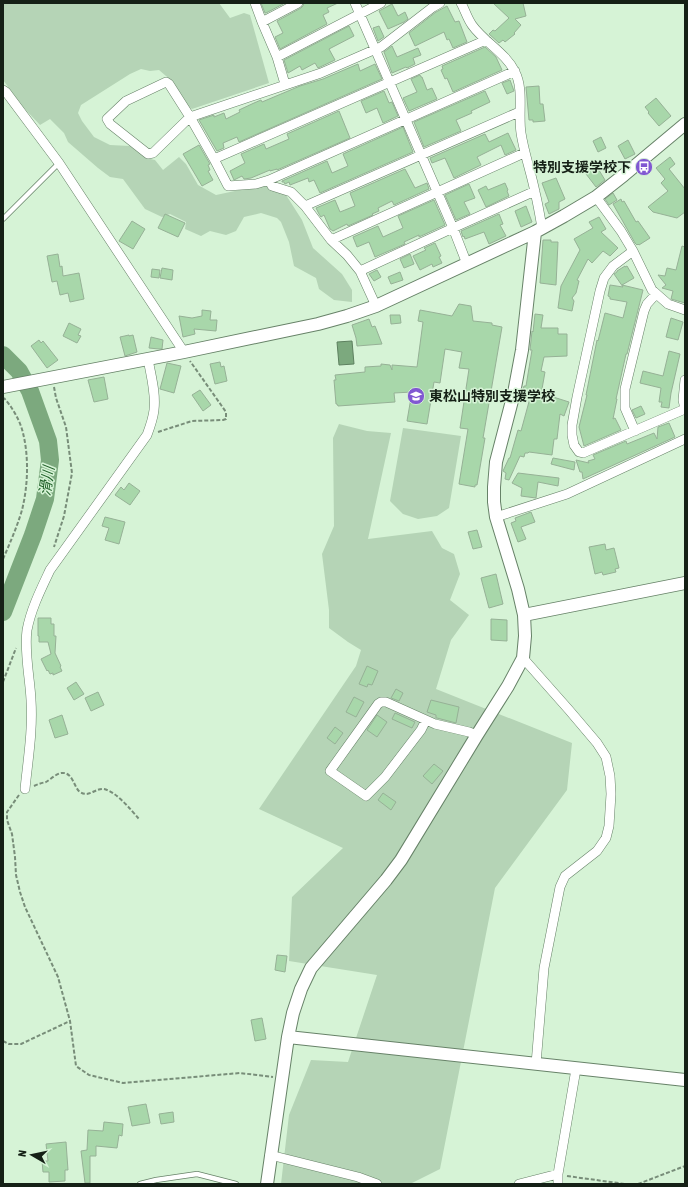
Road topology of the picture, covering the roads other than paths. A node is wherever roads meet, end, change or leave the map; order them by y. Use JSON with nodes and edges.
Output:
{"nodes":[{"id":1,"x":255,"y":3,"type":"edge"},
{"id":2,"x":298,"y":3,"type":"edge"},
{"id":3,"x":355,"y":3,"type":"edge"},
{"id":4,"x":381,"y":3,"type":"edge"},
{"id":5,"x":440,"y":3,"type":"edge"},
{"id":6,"x":462,"y":3,"type":"edge"},
{"id":7,"x":360,"y":14,"type":"junction"},
{"id":8,"x":262,"y":22,"type":"junction"},
{"id":9,"x":486,"y":40,"type":"junction"},
{"id":10,"x":376,"y":49,"type":"junction"},
{"id":11,"x":278,"y":58,"type":"junction"},
{"id":12,"x":515,"y":71,"type":"junction"},
{"id":13,"x":389,"y":81,"type":"junction"},
{"id":14,"x":285,"y":84,"type":"junction"},
{"id":15,"x":3,"y":90,"type":"edge"},
{"id":16,"x":519,"y":112,"type":"junction"},
{"id":17,"x":190,"y":117,"type":"junction"},
{"id":18,"x":406,"y":118,"type":"junction"},
{"id":19,"x":685,"y":124,"type":"edge"},
{"id":20,"x":524,"y":153,"type":"junction"},
{"id":21,"x":421,"y":155,"type":"junction"},
{"id":22,"x":214,"y":159,"type":"junction"},
{"id":23,"x":58,"y":163,"type":"junction"},
{"id":24,"x":269,"y":180,"type":"junction"},
{"id":25,"x":535,"y":191,"type":"junction"},
{"id":26,"x":437,"y":192,"type":"junction"},
{"id":27,"x":596,"y":197,"type":"junction"},
{"id":28,"x":305,"y":206,"type":"junction"},
{"id":29,"x":3,"y":219,"type":"edge"},
{"id":30,"x":453,"y":228,"type":"junction"},
{"id":31,"x":539,"y":230,"type":"junction"},
{"id":32,"x":331,"y":240,"type":"junction"},
{"id":33,"x":633,"y":251,"type":"junction"},
{"id":34,"x":467,"y":264,"type":"junction"},
{"id":35,"x":360,"y":271,"type":"junction"},
{"id":36,"x":656,"y":294,"type":"junction"},
{"id":37,"x":376,"y":306,"type":"junction"},
{"id":38,"x":685,"y":310,"type":"edge"},
{"id":39,"x":184,"y":352,"type":"junction"},
{"id":40,"x":148,"y":359,"type":"junction"},
{"id":41,"x":685,"y":380,"type":"edge"},
{"id":42,"x":3,"y":387,"type":"edge"},
{"id":43,"x":685,"y":409,"type":"edge"},
{"id":44,"x":635,"y":431,"type":"junction"},
{"id":45,"x":685,"y":439,"type":"edge"},
{"id":46,"x":496,"y":517,"type":"junction"},
{"id":47,"x":685,"y":583,"type":"edge"},
{"id":48,"x":524,"y":615,"type":"junction"},
{"id":49,"x":523,"y":658,"type":"junction"},
{"id":50,"x":426,"y":720,"type":"junction"},
{"id":51,"x":477,"y":735,"type":"junction"},
{"id":52,"x":25,"y":789,"type":"road end"},
{"id":53,"x":288,"y":1037,"type":"junction"},
{"id":54,"x":536,"y":1064,"type":"junction"},
{"id":55,"x":576,"y":1069,"type":"junction"},
{"id":56,"x":685,"y":1080,"type":"edge"},
{"id":57,"x":270,"y":1155,"type":"junction"},
{"id":58,"x":558,"y":1174,"type":"junction"},
{"id":59,"x":140,"y":1184,"type":"edge"},
{"id":60,"x":236,"y":1184,"type":"edge"},
{"id":61,"x":267,"y":1184,"type":"edge"},
{"id":62,"x":377,"y":1184,"type":"edge"},
{"id":63,"x":519,"y":1184,"type":"edge"},
{"id":64,"x":558,"y":1184,"type":"edge"}],
"edges":[{"from":1,"to":8,"type":"street"},
{"from":2,"to":8,"type":"street"},
{"from":3,"to":7,"type":"street"},
{"from":4,"to":7,"type":"street"},
{"from":5,"to":10,"type":"street"},
{"from":6,"to":9,"type":"street"},
{"from":7,"to":10,"type":"street"},
{"from":7,"to":11,"type":"street"},
{"from":8,"to":11,"type":"street"},
{"from":9,"to":12,"type":"street"},
{"from":9,"to":13,"type":"street"},
{"from":10,"to":13,"type":"street"},
{"from":10,"to":14,"type":"street"},
{"from":11,"to":14,"type":"street"},
{"from":12,"to":16,"type":"street"},
{"from":12,"to":18,"type":"street"},
{"from":13,"to":18,"type":"street"},
{"from":13,"to":22,"type":"street"},
{"from":14,"to":17,"type":"street"},
{"from":15,"to":23,"type":"street"},
{"from":16,"to":20,"type":"street"},
{"from":16,"to":21,"type":"street"},
{"from":17,"to":17,"type":"street"},
{"from":17,"to":22,"type":"street"},
{"from":18,"to":21,"type":"street"},
{"from":18,"to":24,"type":"street"},
{"from":19,"to":27,"type":"street"},
{"from":20,"to":25,"type":"street"},
{"from":20,"to":26,"type":"street"},
{"from":21,"to":26,"type":"street"},
{"from":21,"to":28,"type":"street"},
{"from":22,"to":24,"type":"street"},
{"from":23,"to":29,"type":"lane"},
{"from":23,"to":39,"type":"street"},
{"from":24,"to":28,"type":"street"},
{"from":25,"to":30,"type":"street"},
{"from":25,"to":31,"type":"street"},
{"from":26,"to":30,"type":"street"},
{"from":26,"to":32,"type":"street"},
{"from":27,"to":31,"type":"street"},
{"from":27,"to":33,"type":"street"},
{"from":28,"to":32,"type":"street"},
{"from":30,"to":34,"type":"street"},
{"from":30,"to":35,"type":"street"},
{"from":31,"to":34,"type":"street"},
{"from":31,"to":46,"type":"street"},
{"from":32,"to":35,"type":"street"},
{"from":33,"to":36,"type":"street"},
{"from":33,"to":44,"type":"street"},
{"from":34,"to":37,"type":"street"},
{"from":35,"to":37,"type":"street"},
{"from":36,"to":38,"type":"street"},
{"from":36,"to":44,"type":"street"},
{"from":37,"to":39,"type":"street"},
{"from":39,"to":40,"type":"street"},
{"from":40,"to":42,"type":"street"},
{"from":40,"to":52,"type":"street"},
{"from":41,"to":43,"type":"street"},
{"from":43,"to":44,"type":"street"},
{"from":45,"to":46,"type":"street"},
{"from":46,"to":48,"type":"street"},
{"from":47,"to":48,"type":"street"},
{"from":48,"to":49,"type":"street"},
{"from":49,"to":51,"type":"street"},
{"from":49,"to":54,"type":"street"},
{"from":50,"to":50,"type":"street"},
{"from":50,"to":51,"type":"street"},
{"from":51,"to":53,"type":"street"},
{"from":53,"to":54,"type":"street"},
{"from":53,"to":57,"type":"street"},
{"from":54,"to":55,"type":"street"},
{"from":55,"to":56,"type":"street"},
{"from":55,"to":58,"type":"street"},
{"from":57,"to":61,"type":"street"},
{"from":57,"to":62,"type":"street"},
{"from":58,"to":63,"type":"street"},
{"from":58,"to":64,"type":"street"},
{"from":59,"to":60,"type":"lane"}]}
